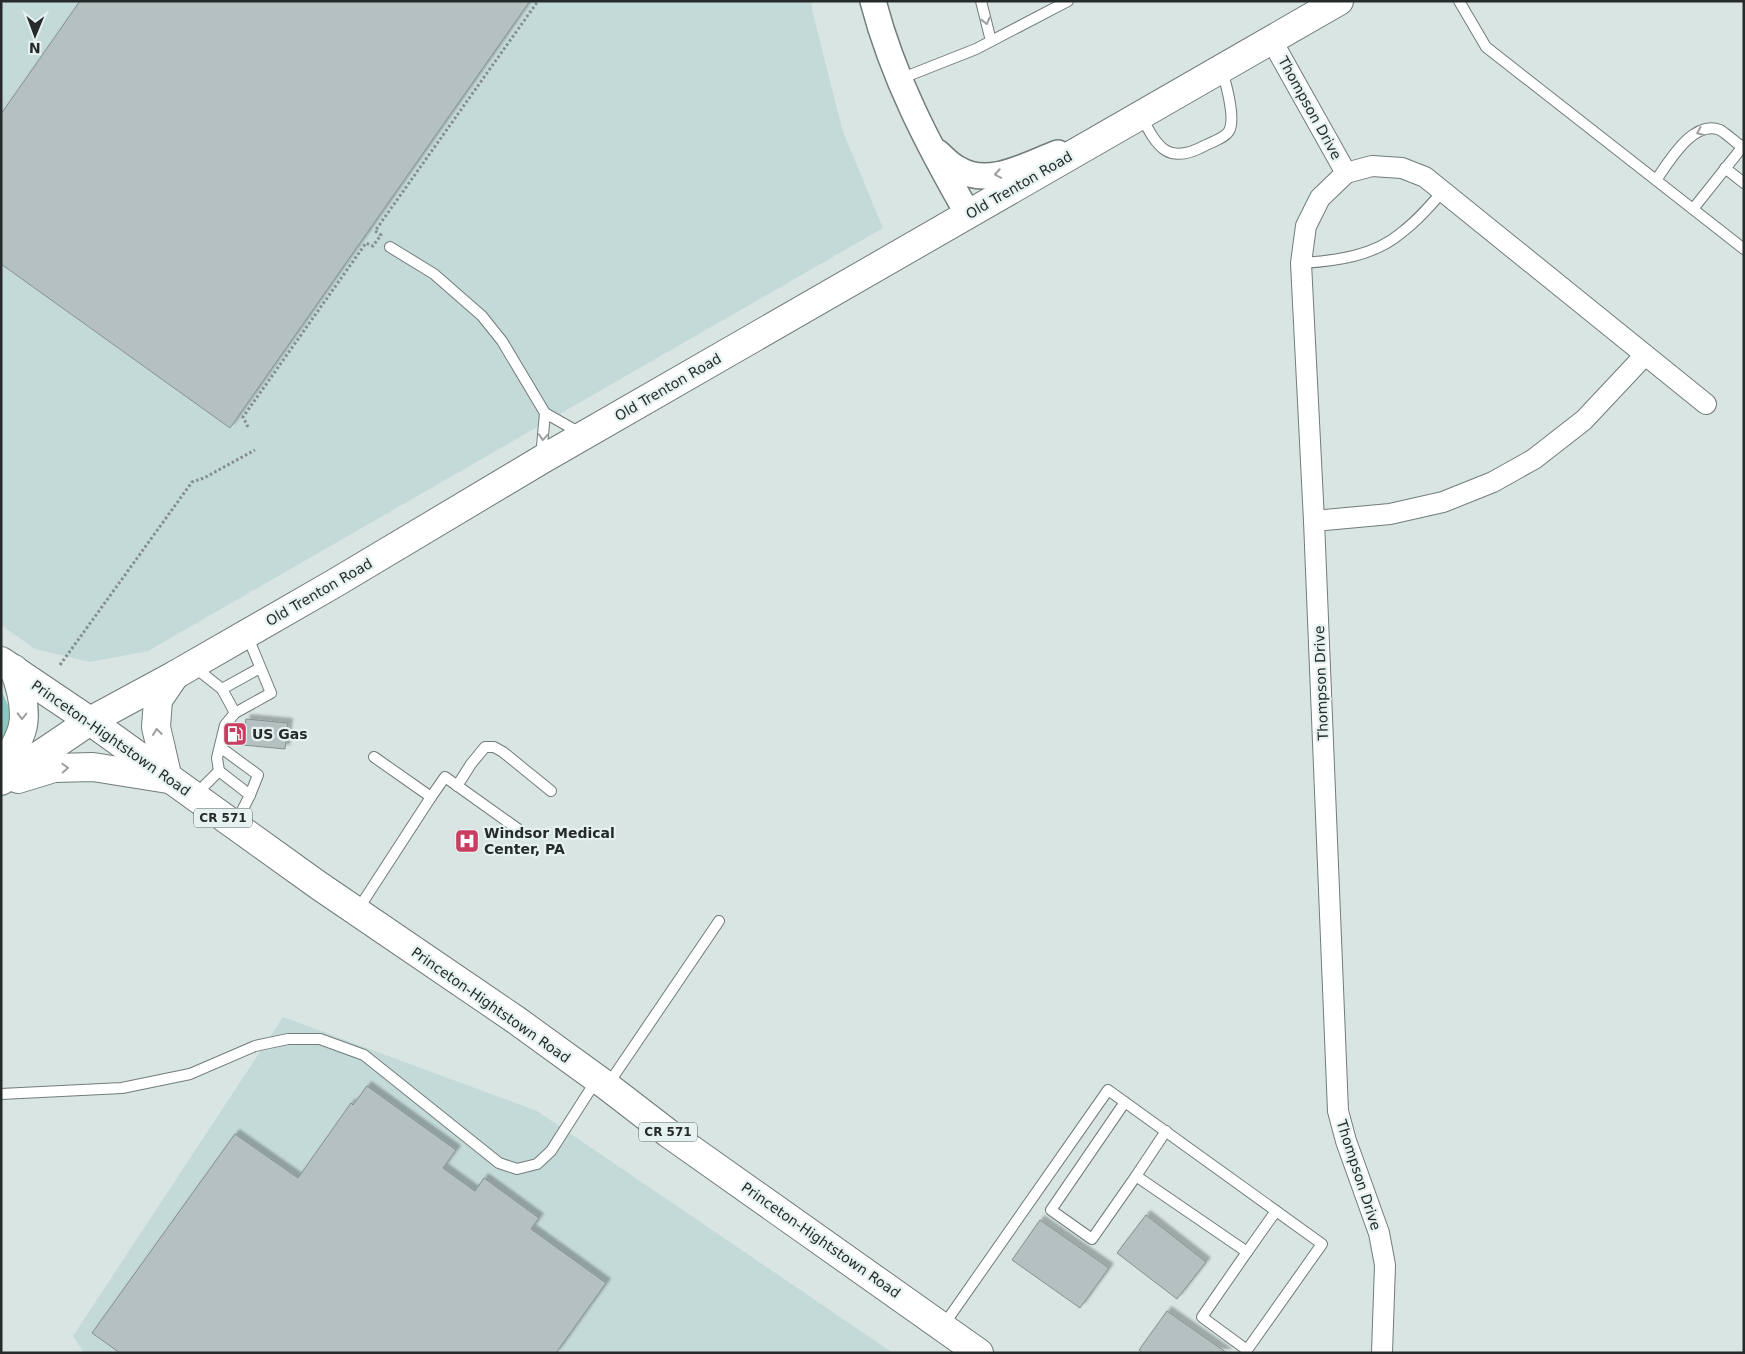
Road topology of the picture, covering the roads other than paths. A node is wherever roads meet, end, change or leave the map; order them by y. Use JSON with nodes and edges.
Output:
{"nodes":[{"id":1,"x":874,"y":1,"type":"edge"},
{"id":2,"x":981,"y":1,"type":"edge"},
{"id":3,"x":1068,"y":1,"type":"edge"},
{"id":4,"x":1339,"y":1,"type":"edge"},
{"id":5,"x":1459,"y":1,"type":"edge"},
{"id":6,"x":991,"y":41,"type":"junction"},
{"id":7,"x":1272,"y":41,"type":"junction"},
{"id":8,"x":1222,"y":69,"type":"junction"},
{"id":9,"x":899,"y":80,"type":"junction"},
{"id":10,"x":1141,"y":116,"type":"junction"},
{"id":11,"x":1110,"y":133,"type":"junction"},
{"id":12,"x":1743,"y":146,"type":"edge"},
{"id":13,"x":930,"y":147,"type":"junction"},
{"id":14,"x":1725,"y":168,"type":"junction"},
{"id":15,"x":1346,"y":173,"type":"junction"},
{"id":16,"x":1656,"y":180,"type":"junction"},
{"id":17,"x":1744,"y":183,"type":"edge"},
{"id":18,"x":1443,"y":192,"type":"junction"},
{"id":19,"x":1693,"y":209,"type":"junction"},
{"id":20,"x":968,"y":214,"type":"junction"},
{"id":21,"x":390,"y":247,"type":"dead end"},
{"id":22,"x":1744,"y":249,"type":"edge"},
{"id":23,"x":1301,"y":263,"type":"junction"},
{"id":24,"x":1645,"y":355,"type":"junction"},
{"id":25,"x":1706,"y":404,"type":"dead end"},
{"id":26,"x":545,"y":413,"type":"junction"},
{"id":27,"x":584,"y":436,"type":"junction"},
{"id":28,"x":541,"y":460,"type":"junction"},
{"id":29,"x":1314,"y":521,"type":"junction"},
{"id":30,"x":246,"y":634,"type":"junction"},
{"id":31,"x":7,"y":665,"type":"edge"},
{"id":32,"x":260,"y":668,"type":"junction"},
{"id":33,"x":184,"y":670,"type":"junction"},
{"id":34,"x":222,"y":689,"type":"junction"},
{"id":35,"x":235,"y":713,"type":"junction"},
{"id":36,"x":90,"y":721,"type":"junction"},
{"id":37,"x":220,"y":747,"type":"junction"},
{"id":38,"x":374,"y":757,"type":"dead end"},
{"id":39,"x":1,"y":769,"type":"edge"},
{"id":40,"x":219,"y":770,"type":"junction"},
{"id":41,"x":168,"y":779,"type":"junction"},
{"id":42,"x":1,"y":782,"type":"edge"},
{"id":43,"x":457,"y":786,"type":"junction"},
{"id":44,"x":551,"y":791,"type":"dead end"},
{"id":45,"x":250,"y":794,"type":"junction"},
{"id":46,"x":193,"y":796,"type":"junction"},
{"id":47,"x":431,"y":797,"type":"junction"},
{"id":48,"x":234,"y":826,"type":"junction"},
{"id":49,"x":518,"y":829,"type":"dead end"},
{"id":50,"x":357,"y":912,"type":"junction"},
{"id":51,"x":719,"y":921,"type":"dead end"},
{"id":52,"x":602,"y":1082,"type":"junction"},
{"id":53,"x":1,"y":1094,"type":"edge"},
{"id":54,"x":1125,"y":1102,"type":"junction"},
{"id":55,"x":1166,"y":1132,"type":"junction"},
{"id":56,"x":1136,"y":1176,"type":"junction"},
{"id":57,"x":1276,"y":1211,"type":"junction"},
{"id":58,"x":1247,"y":1252,"type":"junction"},
{"id":59,"x":942,"y":1327,"type":"junction"},
{"id":60,"x":978,"y":1353,"type":"edge"},
{"id":61,"x":1382,"y":1353,"type":"edge"}],
"edges":[{"from":1,"to":9,"type":"street"},
{"from":2,"to":6,"type":"lane","one_way":true},
{"from":3,"to":6,"type":"lane"},
{"from":4,"to":7,"type":"main road","name":"Old Trenton Road"},
{"from":5,"to":16,"type":"lane"},
{"from":6,"to":9,"type":"lane"},
{"from":7,"to":8,"type":"main road","name":"Old Trenton Road"},
{"from":7,"to":15,"type":"street","name":"Thompson Drive"},
{"from":8,"to":10,"type":"main road","name":"Old Trenton Road"},
{"from":8,"to":10,"type":"lane"},
{"from":9,"to":13,"type":"street"},
{"from":10,"to":11,"type":"main road","name":"Old Trenton Road"},
{"from":11,"to":13,"type":"street","one_way":true},
{"from":11,"to":20,"type":"main road","name":"Old Trenton Road"},
{"from":12,"to":14,"type":"lane"},
{"from":12,"to":16,"type":"lane","one_way":true},
{"from":13,"to":20,"type":"street"},
{"from":14,"to":17,"type":"lane"},
{"from":14,"to":19,"type":"lane"},
{"from":15,"to":18,"type":"street"},
{"from":15,"to":23,"type":"street","name":"Thompson Drive"},
{"from":16,"to":19,"type":"lane"},
{"from":18,"to":23,"type":"lane"},
{"from":18,"to":24,"type":"street"},
{"from":19,"to":22,"type":"lane"},
{"from":20,"to":27,"type":"main road","name":"Old Trenton Road"},
{"from":21,"to":26,"type":"lane"},
{"from":23,"to":29,"type":"street","name":"Thompson Drive"},
{"from":24,"to":25,"type":"street"},
{"from":24,"to":29,"type":"street"},
{"from":26,"to":27,"type":"lane"},
{"from":26,"to":28,"type":"lane","one_way":true},
{"from":27,"to":28,"type":"main road","name":"Old Trenton Road"},
{"from":28,"to":30,"type":"main road","name":"Old Trenton Road"},
{"from":29,"to":61,"type":"street","name":"Thompson Drive"},
{"from":30,"to":32,"type":"lane"},
{"from":30,"to":33,"type":"main road","name":"Old Trenton Road"},
{"from":31,"to":36,"type":"main road","name":"Princeton-Hightstown Road","number":"CR 571"},
{"from":31,"to":39,"type":"main road","one_way":true},
{"from":32,"to":34,"type":"lane"},
{"from":32,"to":35,"type":"lane"},
{"from":33,"to":34,"type":"lane"},
{"from":33,"to":36,"type":"main road","name":"Old Trenton Road"},
{"from":41,"to":33,"type":"main road","one_way":true},
{"from":34,"to":35,"type":"lane"},
{"from":35,"to":37,"type":"lane"},
{"from":36,"to":41,"type":"main road","name":"Princeton-Hightstown Road","number":"CR 571"},
{"from":36,"to":42,"type":"main road","name":"Old Trenton Road"},
{"from":37,"to":40,"type":"lane"},
{"from":37,"to":45,"type":"lane"},
{"from":38,"to":47,"type":"lane"},
{"from":40,"to":45,"type":"lane"},
{"from":40,"to":46,"type":"lane"},
{"from":42,"to":41,"type":"main road","one_way":true},
{"from":41,"to":46,"type":"main road","name":"Princeton-Hightstown Road","number":"CR 571"},
{"from":43,"to":44,"type":"lane"},
{"from":43,"to":47,"type":"lane"},
{"from":43,"to":49,"type":"lane"},
{"from":45,"to":48,"type":"lane"},
{"from":46,"to":48,"type":"main road","name":"Princeton-Hightstown Road","number":"CR 571"},
{"from":47,"to":50,"type":"lane"},
{"from":48,"to":50,"type":"main road","name":"Princeton-Hightstown Road","number":"CR 571"},
{"from":50,"to":52,"type":"main road","name":"Princeton-Hightstown Road","number":"CR 571"},
{"from":51,"to":52,"type":"lane"},
{"from":52,"to":53,"type":"lane"},
{"from":52,"to":59,"type":"main road","name":"Princeton-Hightstown Road","number":"CR 571"},
{"from":54,"to":55,"type":"lane"},
{"from":54,"to":56,"type":"lane"},
{"from":54,"to":59,"type":"lane"},
{"from":55,"to":56,"type":"lane"},
{"from":55,"to":57,"type":"lane"},
{"from":56,"to":58,"type":"lane"},
{"from":57,"to":58,"type":"lane"},
{"from":57,"to":58,"type":"lane"},
{"from":59,"to":60,"type":"main road","name":"Princeton-Hightstown Road","number":"CR 571"}]}
